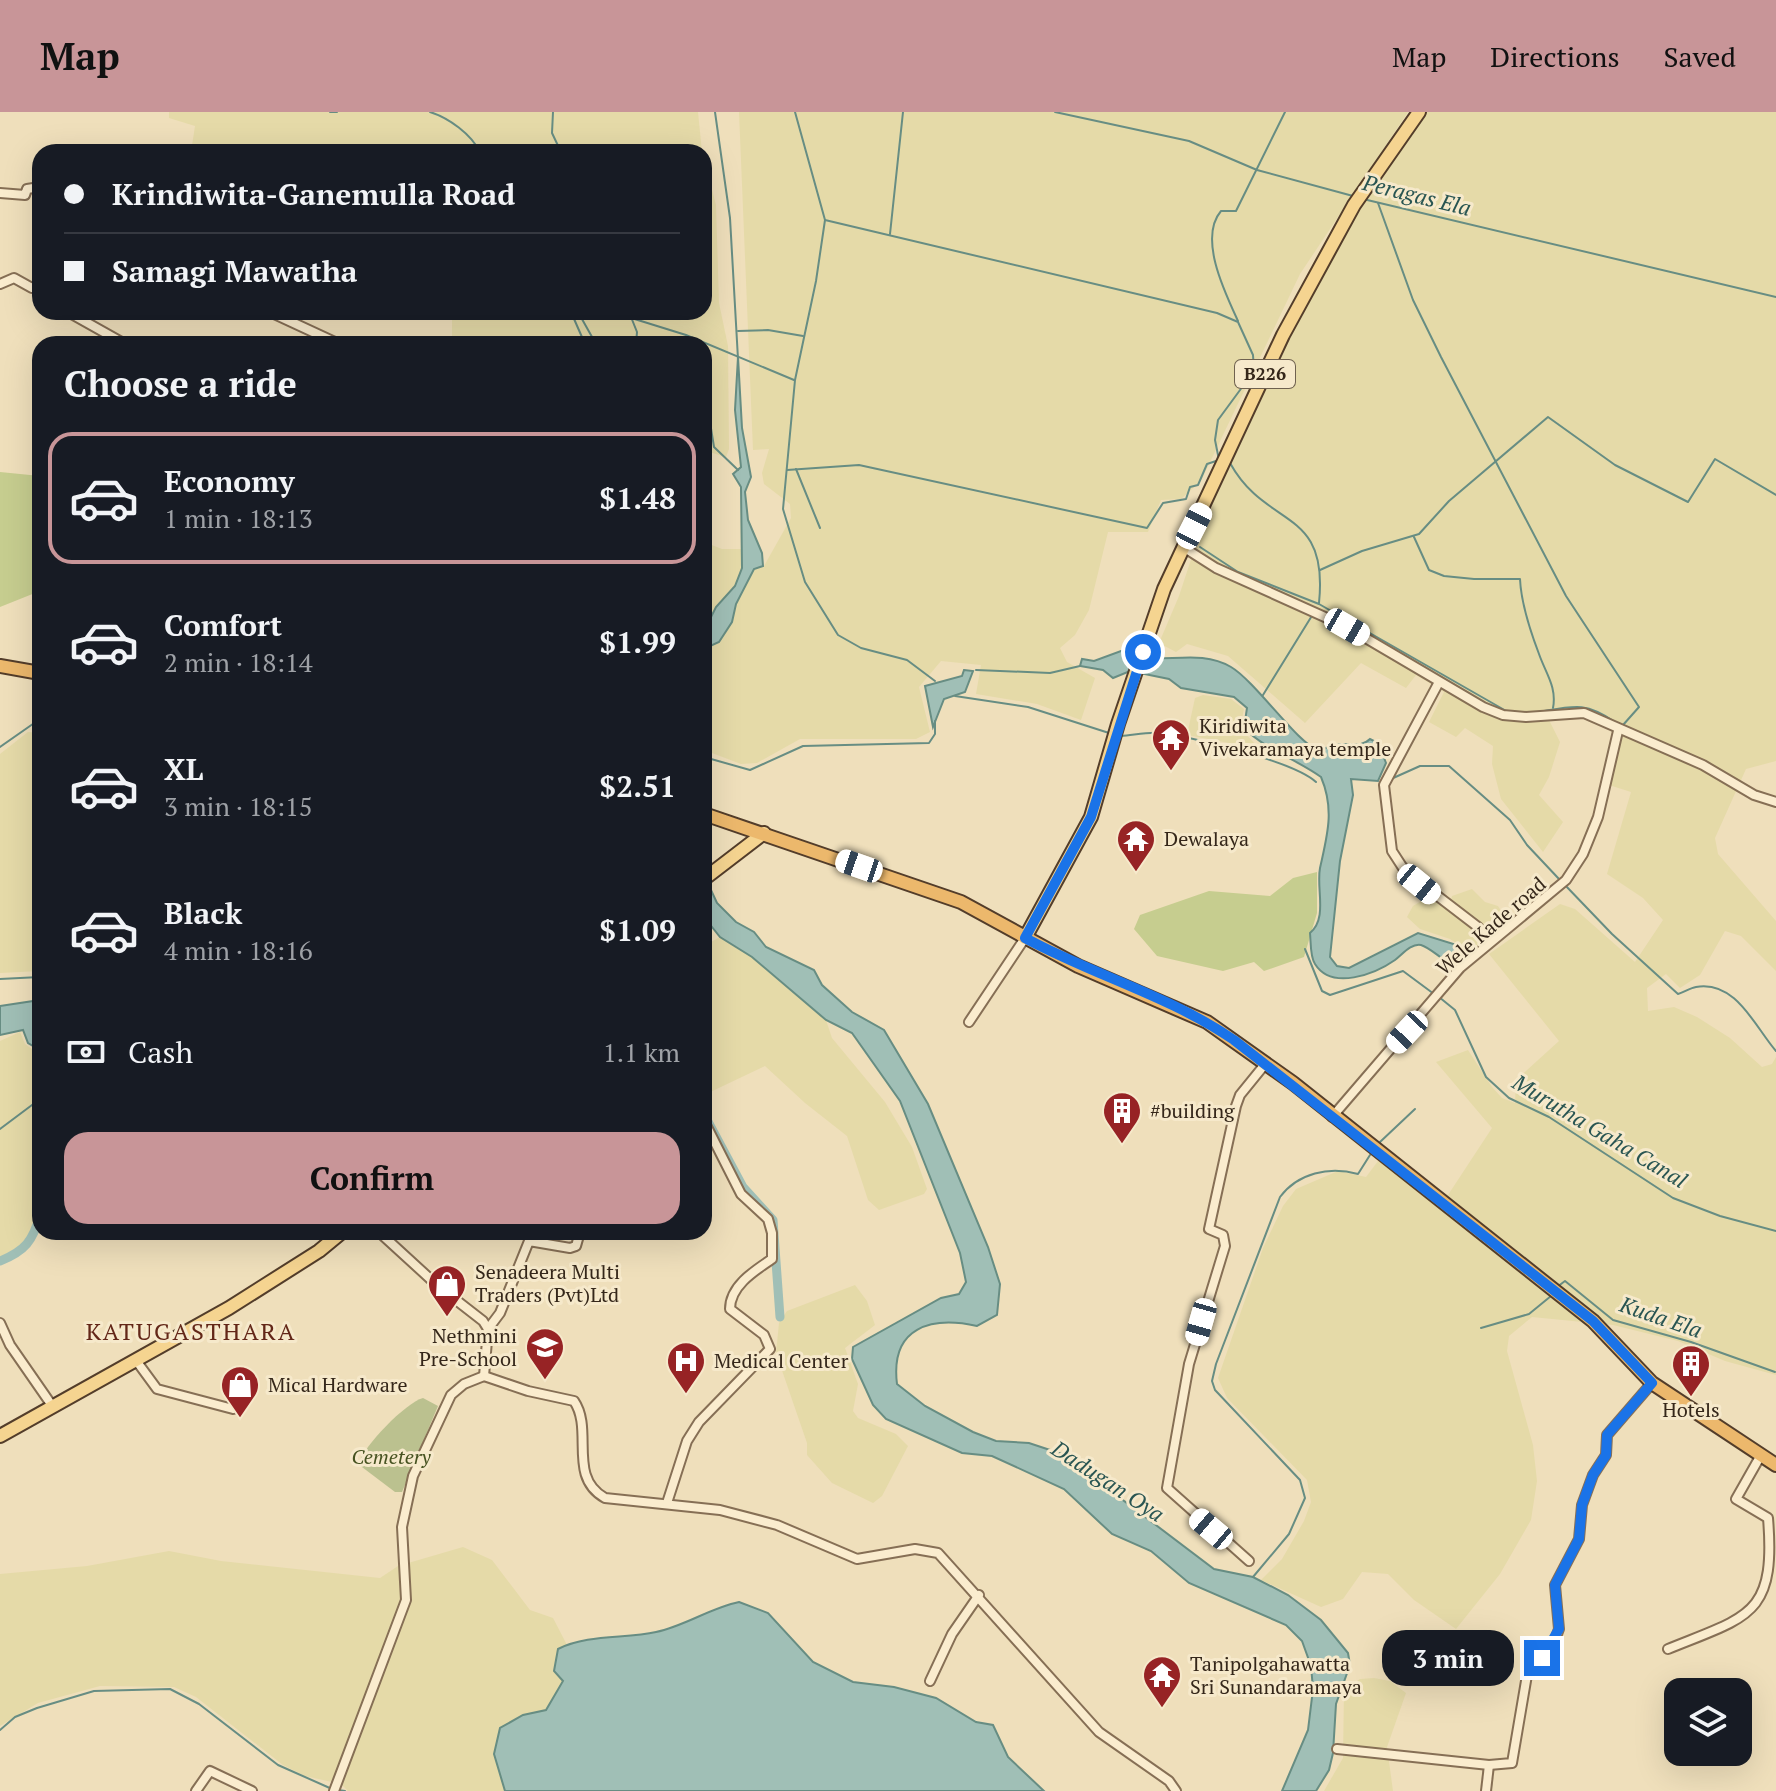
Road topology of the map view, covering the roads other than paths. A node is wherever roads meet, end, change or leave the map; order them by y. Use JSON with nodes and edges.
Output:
{"nodes":[{"id":1,"x":1419,"y":112,"type":"edge"},
{"id":2,"x":32,"y":188,"type":"edge"},
{"id":3,"x":0,"y":193,"type":"edge"},
{"id":4,"x":0,"y":284,"type":"edge"},
{"id":5,"x":32,"y":286,"type":"edge"},
{"id":6,"x":82,"y":320,"type":"edge"},
{"id":7,"x":287,"y":320,"type":"edge"},
{"id":8,"x":111,"y":336,"type":"edge"},
{"id":9,"x":322,"y":336,"type":"edge"},
{"id":10,"x":1183,"y":547,"type":"junction"},
{"id":11,"x":0,"y":666,"type":"edge"},
{"id":12,"x":32,"y":672,"type":"edge"},
{"id":13,"x":1439,"y":682,"type":"junction"},
{"id":14,"x":1618,"y":731,"type":"junction"},
{"id":15,"x":1776,"y":802,"type":"edge"},
{"id":16,"x":712,"y":817,"type":"edge"},
{"id":17,"x":764,"y":833,"type":"junction"},
{"id":18,"x":712,"y":872,"type":"edge"},
{"id":19,"x":1025,"y":938,"type":"junction"},
{"id":20,"x":1490,"y":942,"type":"junction"},
{"id":21,"x":969,"y":1022,"type":"dead end"},
{"id":22,"x":1266,"y":1063,"type":"junction"},
{"id":23,"x":1332,"y":1117,"type":"junction"},
{"id":24,"x":712,"y":1137,"type":"edge"},
{"id":25,"x":332,"y":1240,"type":"edge"},
{"id":26,"x":388,"y":1240,"type":"edge"},
{"id":27,"x":578,"y":1240,"type":"edge"},
{"id":28,"x":0,"y":1323,"type":"edge"},
{"id":29,"x":488,"y":1329,"type":"junction"},
{"id":30,"x":135,"y":1359,"type":"junction"},
{"id":31,"x":484,"y":1376,"type":"junction"},
{"id":32,"x":1652,"y":1383,"type":"junction"},
{"id":33,"x":53,"y":1407,"type":"junction"},
{"id":34,"x":233,"y":1409,"type":"dead end"},
{"id":35,"x":0,"y":1436,"type":"edge"},
{"id":36,"x":1761,"y":1455,"type":"junction"},
{"id":37,"x":1776,"y":1465,"type":"edge"},
{"id":38,"x":667,"y":1503,"type":"junction"},
{"id":39,"x":1249,"y":1561,"type":"dead end"},
{"id":40,"x":979,"y":1595,"type":"junction"},
{"id":41,"x":1668,"y":1649,"type":"dead end"},
{"id":42,"x":930,"y":1681,"type":"dead end"},
{"id":43,"x":1337,"y":1749,"type":"dead end"},
{"id":44,"x":1489,"y":1765,"type":"junction"},
{"id":45,"x":196,"y":1791,"type":"edge"},
{"id":46,"x":252,"y":1791,"type":"edge"},
{"id":47,"x":334,"y":1791,"type":"edge"},
{"id":48,"x":1176,"y":1791,"type":"edge"},
{"id":49,"x":1486,"y":1791,"type":"edge"}],
"edges":[{"from":1,"to":10,"type":"main road","number":"B226"},
{"from":2,"to":3,"type":"street"},
{"from":4,"to":5,"type":"street"},
{"from":6,"to":8,"type":"street"},
{"from":7,"to":9,"type":"street"},
{"from":10,"to":13,"type":"street"},
{"from":10,"to":19,"type":"main road","number":"B226"},
{"from":11,"to":12,"type":"highway"},
{"from":13,"to":14,"type":"street"},
{"from":13,"to":20,"type":"street"},
{"from":14,"to":15,"type":"street"},
{"from":14,"to":20,"type":"street","name":"Wele Kade road"},
{"from":16,"to":17,"type":"highway"},
{"from":17,"to":18,"type":"main road"},
{"from":17,"to":19,"type":"highway"},
{"from":19,"to":21,"type":"street"},
{"from":19,"to":22,"type":"highway"},
{"from":20,"to":23,"type":"street","name":"Wele Kade road"},
{"from":22,"to":23,"type":"highway"},
{"from":22,"to":39,"type":"street"},
{"from":23,"to":32,"type":"highway"},
{"from":24,"to":38,"type":"street"},
{"from":25,"to":30,"type":"main road"},
{"from":26,"to":29,"type":"street"},
{"from":27,"to":29,"type":"street"},
{"from":28,"to":33,"type":"street"},
{"from":29,"to":31,"type":"street"},
{"from":30,"to":33,"type":"main road"},
{"from":30,"to":34,"type":"street"},
{"from":31,"to":38,"type":"street"},
{"from":31,"to":47,"type":"street"},
{"from":32,"to":36,"type":"highway"},
{"from":32,"to":44,"type":"street"},
{"from":33,"to":35,"type":"main road"},
{"from":36,"to":37,"type":"highway"},
{"from":36,"to":41,"type":"street"},
{"from":38,"to":40,"type":"street"},
{"from":40,"to":42,"type":"street"},
{"from":40,"to":48,"type":"street"},
{"from":43,"to":44,"type":"street"},
{"from":44,"to":49,"type":"street"},
{"from":45,"to":46,"type":"street"}]}
